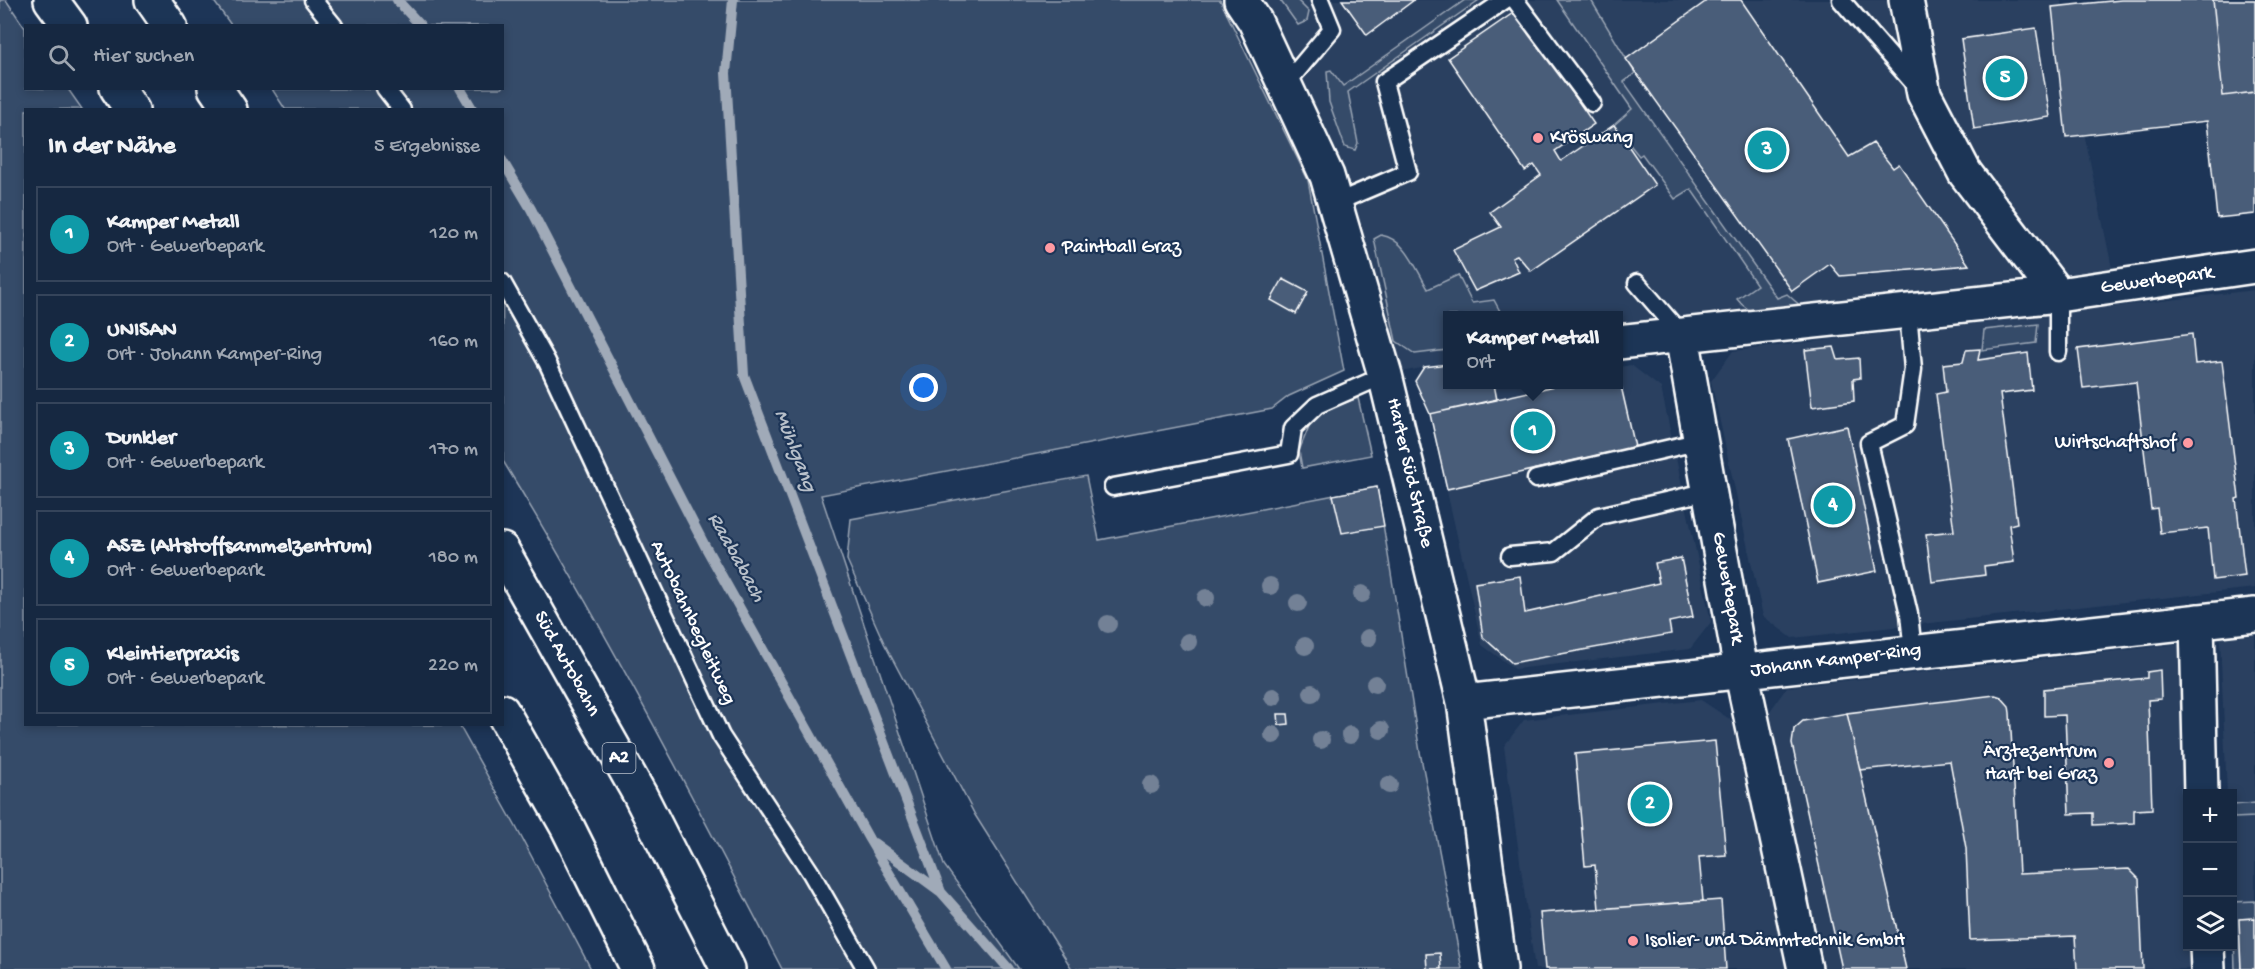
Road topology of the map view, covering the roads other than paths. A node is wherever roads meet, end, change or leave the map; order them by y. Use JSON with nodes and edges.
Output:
{"nodes":[{"id":1,"x":51,"y":0,"type":"edge"},
{"id":2,"x":152,"y":0,"type":"edge"},
{"id":3,"x":313,"y":0,"type":"edge"},
{"id":4,"x":1241,"y":0,"type":"edge"},
{"id":5,"x":1320,"y":0,"type":"edge"},
{"id":6,"x":1505,"y":0,"type":"edge"},
{"id":7,"x":1515,"y":0,"type":"edge"},
{"id":8,"x":1841,"y":0,"type":"edge"},
{"id":9,"x":1906,"y":0,"type":"edge"},
{"id":10,"x":69,"y":24,"type":"edge"},
{"id":11,"x":169,"y":24,"type":"edge"},
{"id":12,"x":332,"y":24,"type":"edge"},
{"id":13,"x":1285,"y":85,"type":"junction"},
{"id":14,"x":118,"y":90,"type":"edge"},
{"id":15,"x":216,"y":90,"type":"edge"},
{"id":16,"x":387,"y":90,"type":"edge"},
{"id":17,"x":1924,"y":94,"type":"junction"},
{"id":18,"x":1592,"y":103,"type":"dead end"},
{"id":19,"x":131,"y":108,"type":"edge"},
{"id":20,"x":229,"y":108,"type":"edge"},
{"id":21,"x":400,"y":108,"type":"edge"},
{"id":22,"x":1335,"y":203,"type":"junction"},
{"id":23,"x":2255,"y":267,"type":"edge"},
{"id":24,"x":1637,"y":283,"type":"dead end"},
{"id":25,"x":504,"y":286,"type":"edge"},
{"id":26,"x":2058,"y":296,"type":"junction"},
{"id":27,"x":1908,"y":312,"type":"junction"},
{"id":28,"x":1682,"y":336,"type":"junction"},
{"id":29,"x":1623,"y":342,"type":"edge"},
{"id":30,"x":2058,"y":352,"type":"dead end"},
{"id":31,"x":1386,"y":375,"type":"junction"},
{"id":32,"x":1701,"y":441,"type":"junction"},
{"id":33,"x":1536,"y":479,"type":"dead end"},
{"id":34,"x":1113,"y":487,"type":"dead end"},
{"id":35,"x":1710,"y":491,"type":"junction"},
{"id":36,"x":504,"y":554,"type":"edge"},
{"id":37,"x":1510,"y":556,"type":"dead end"},
{"id":38,"x":2255,"y":615,"type":"edge"},
{"id":39,"x":2197,"y":621,"type":"junction"},
{"id":40,"x":1913,"y":652,"type":"junction"},
{"id":41,"x":1742,"y":670,"type":"junction"},
{"id":42,"x":1464,"y":702,"type":"junction"},
{"id":43,"x":504,"y":715,"type":"edge"},
{"id":44,"x":2201,"y":789,"type":"edge"},
{"id":45,"x":2207,"y":951,"type":"edge"},
{"id":46,"x":638,"y":969,"type":"edge"},
{"id":47,"x":729,"y":969,"type":"edge"},
{"id":48,"x":866,"y":969,"type":"edge"},
{"id":49,"x":1500,"y":969,"type":"edge"},
{"id":50,"x":1805,"y":969,"type":"edge"},
{"id":51,"x":2208,"y":969,"type":"edge"}],
"edges":[{"from":1,"to":10,"type":"main road"},
{"from":2,"to":11,"type":"main road"},
{"from":3,"to":12,"type":"lane"},
{"from":4,"to":13,"type":"main road","name":"Harter Süd Straße"},
{"from":5,"to":13,"type":"lane"},
{"from":6,"to":22,"type":"lane"},
{"from":7,"to":18,"type":"lane"},
{"from":8,"to":17,"type":"lane"},
{"from":9,"to":17,"type":"main road"},
{"from":13,"to":22,"type":"main road","name":"Harter Süd Straße"},
{"from":14,"to":19,"type":"main road"},
{"from":15,"to":20,"type":"main road"},
{"from":16,"to":21,"type":"lane"},
{"from":17,"to":26,"type":"main road"},
{"from":22,"to":31,"type":"main road","name":"Harter Süd Straße"},
{"from":23,"to":26,"type":"main road","name":"Gewerbepark"},
{"from":24,"to":28,"type":"lane"},
{"from":25,"to":48,"type":"lane","name":"Autobahnbegleitweg"},
{"from":26,"to":27,"type":"main road","name":"Gewerbepark"},
{"from":26,"to":30,"type":"lane"},
{"from":27,"to":28,"type":"main road","name":"Gewerbepark"},
{"from":27,"to":40,"type":"lane"},
{"from":28,"to":29,"type":"main road","name":"Gewerbepark"},
{"from":28,"to":32,"type":"main road","name":"Gewerbepark"},
{"from":31,"to":34,"type":"lane"},
{"from":31,"to":42,"type":"main road","name":"Harter Süd Straße"},
{"from":32,"to":33,"type":"lane"},
{"from":32,"to":35,"type":"main road","name":"Gewerbepark"},
{"from":35,"to":37,"type":"lane"},
{"from":35,"to":41,"type":"main road","name":"Gewerbepark"},
{"from":36,"to":47,"type":"main road","name":"Süd Autobahn","number":"A2"},
{"from":38,"to":39,"type":"main road","name":"Johann Kamper-Ring"},
{"from":39,"to":40,"type":"main road","name":"Johann Kamper-Ring"},
{"from":39,"to":44,"type":"main road"},
{"from":40,"to":41,"type":"main road","name":"Johann Kamper-Ring"},
{"from":41,"to":42,"type":"main road","name":"Gewerbepark"},
{"from":41,"to":50,"type":"main road","name":"Johann Kamper-Ring"},
{"from":42,"to":49,"type":"main road","name":"Harter Süd Straße"},
{"from":43,"to":46,"type":"main road"},
{"from":45,"to":51,"type":"main road"}]}
